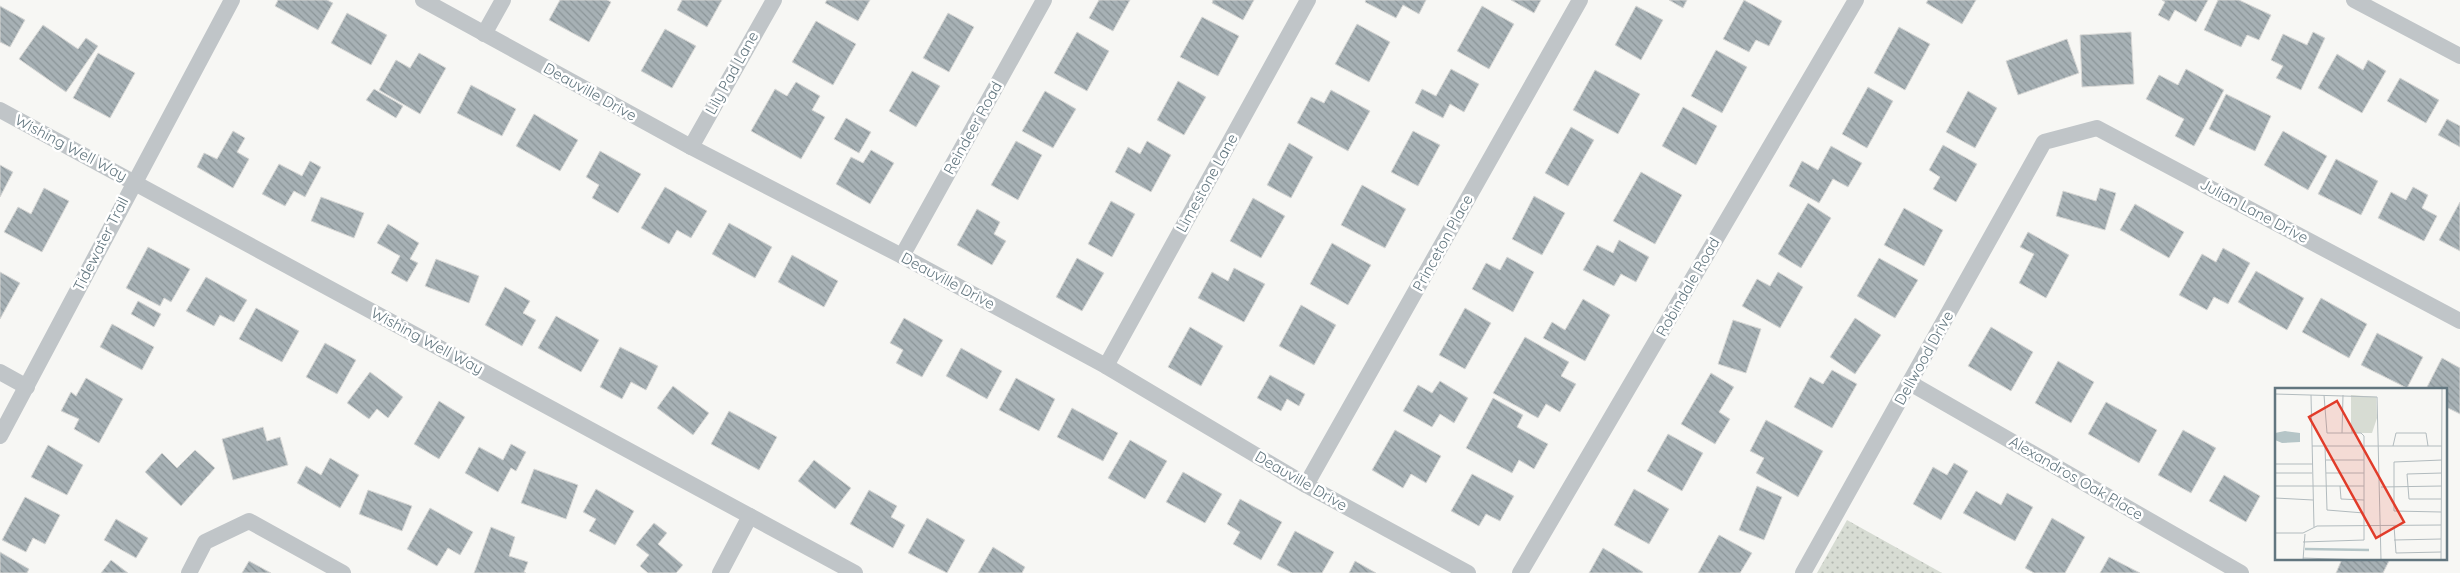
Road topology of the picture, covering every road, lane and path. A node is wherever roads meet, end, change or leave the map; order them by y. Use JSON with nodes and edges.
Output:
{"nodes":[{"id":1,"x":232,"y":0,"type":"edge"},
{"id":2,"x":423,"y":0,"type":"edge"},
{"id":3,"x":503,"y":0,"type":"edge"},
{"id":4,"x":774,"y":0,"type":"edge"},
{"id":5,"x":1044,"y":0,"type":"edge"},
{"id":6,"x":1308,"y":0,"type":"edge"},
{"id":7,"x":1580,"y":0,"type":"edge"},
{"id":8,"x":2354,"y":0,"type":"edge"},
{"id":9,"x":1851,"y":2,"type":"edge"},
{"id":10,"x":484,"y":34,"type":"junction"},
{"id":11,"x":2460,"y":56,"type":"edge"},
{"id":12,"x":0,"y":110,"type":"edge"},
{"id":13,"x":2044,"y":142,"type":"joint"},
{"id":14,"x":691,"y":147,"type":"junction"},
{"id":15,"x":133,"y":182,"type":"junction"},
{"id":16,"x":902,"y":256,"type":"junction"},
{"id":17,"x":2460,"y":321,"type":"edge"},
{"id":18,"x":1106,"y":366,"type":"junction"},
{"id":19,"x":0,"y":372,"type":"edge"},
{"id":20,"x":1910,"y":383,"type":"junction"},
{"id":21,"x":27,"y":387,"type":"junction"},
{"id":22,"x":0,"y":436,"type":"edge"},
{"id":23,"x":1306,"y":485,"type":"junction"},
{"id":24,"x":750,"y":516,"type":"junction"},
{"id":25,"x":189,"y":573,"type":"edge"},
{"id":26,"x":343,"y":573,"type":"edge"},
{"id":27,"x":720,"y":573,"type":"edge"},
{"id":28,"x":855,"y":573,"type":"edge"},
{"id":29,"x":1468,"y":573,"type":"edge"},
{"id":30,"x":1520,"y":573,"type":"edge"},
{"id":31,"x":1803,"y":573,"type":"edge"},
{"id":32,"x":2241,"y":573,"type":"edge"}],
"edges":[{"from":1,"to":15,"type":"street","name":"Tidewater Trail"},
{"from":2,"to":10,"type":"street","name":"Deauville Drive"},
{"from":3,"to":10,"type":"street"},
{"from":4,"to":14,"type":"street","name":"Lily Pad Lane"},
{"from":5,"to":16,"type":"street","name":"Reindeer Road"},
{"from":6,"to":18,"type":"street","name":"Limestone Lane"},
{"from":7,"to":23,"type":"street","name":"Princeton Place"},
{"from":8,"to":11,"type":"street"},
{"from":9,"to":30,"type":"street","name":"Robindale Road"},
{"from":10,"to":14,"type":"street","name":"Deauville Drive"},
{"from":12,"to":15,"type":"street","name":"Wishing Well Way"},
{"from":13,"to":17,"type":"street","name":"Julian Lane Drive"},
{"from":13,"to":20,"type":"street","name":"Dellwood Drive"},
{"from":14,"to":16,"type":"street","name":"Deauville Drive"},
{"from":15,"to":21,"type":"street","name":"Tidewater Trail"},
{"from":15,"to":24,"type":"street","name":"Wishing Well Way"},
{"from":16,"to":18,"type":"street","name":"Deauville Drive"},
{"from":18,"to":23,"type":"street","name":"Deauville Drive"},
{"from":19,"to":21,"type":"street"},
{"from":20,"to":31,"type":"street","name":"Dellwood Drive"},
{"from":20,"to":32,"type":"street","name":"Alexandros Oak Place"},
{"from":21,"to":22,"type":"street","name":"Tidewater Trail"},
{"from":23,"to":29,"type":"street","name":"Deauville Drive"},
{"from":24,"to":27,"type":"street"},
{"from":24,"to":28,"type":"street","name":"Wishing Well Way"},
{"from":25,"to":26,"type":"street"}]}
